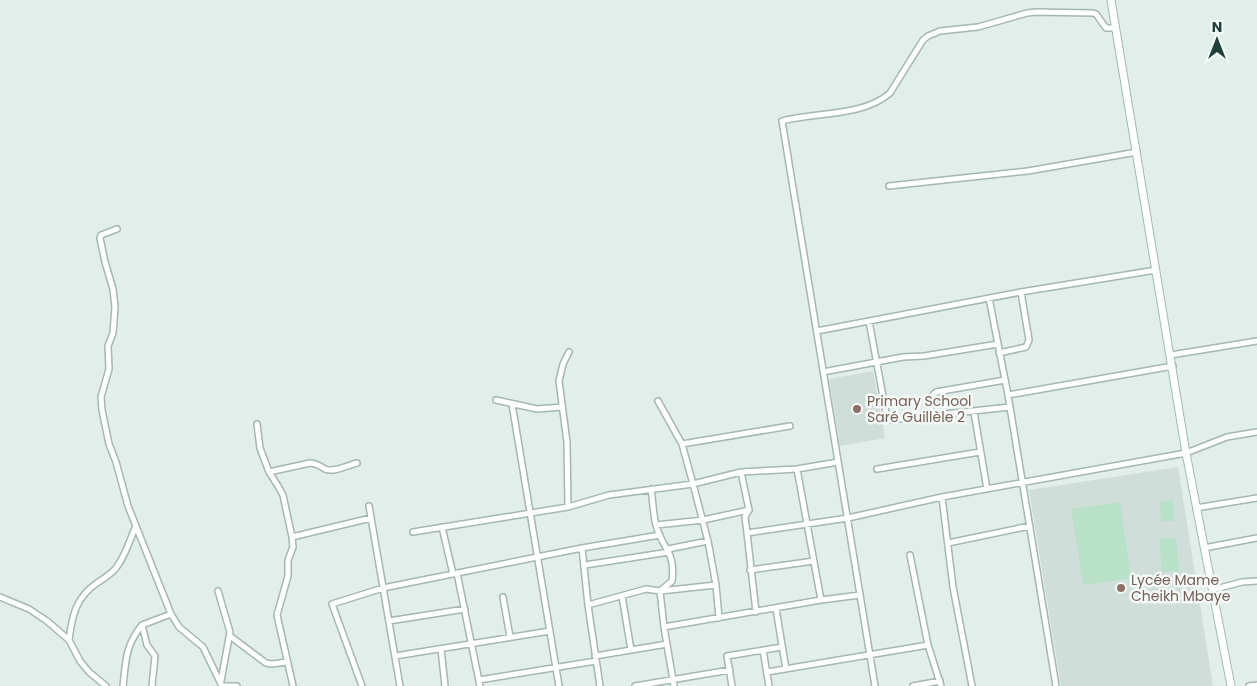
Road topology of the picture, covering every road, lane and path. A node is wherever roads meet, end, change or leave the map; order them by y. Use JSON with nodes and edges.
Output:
{"nodes":[{"id":1,"x":1111,"y":0,"type":"edge"},
{"id":2,"x":1115,"y":28,"type":"junction"},
{"id":3,"x":1137,"y":152,"type":"junction"},
{"id":4,"x":889,"y":186,"type":"dead end"},
{"id":5,"x":118,"y":228,"type":"dead end"},
{"id":6,"x":1156,"y":270,"type":"junction"},
{"id":7,"x":1020,"y":292,"type":"junction"},
{"id":8,"x":989,"y":298,"type":"junction"},
{"id":9,"x":869,"y":321,"type":"junction"},
{"id":10,"x":817,"y":331,"type":"junction"},
{"id":11,"x":1257,"y":341,"type":"edge"},
{"id":12,"x":998,"y":344,"type":"junction"},
{"id":13,"x":569,"y":352,"type":"dead end"},
{"id":14,"x":999,"y":353,"type":"junction"},
{"id":15,"x":1171,"y":355,"type":"junction"},
{"id":16,"x":877,"y":362,"type":"junction"},
{"id":17,"x":1173,"y":366,"type":"junction"},
{"id":18,"x":824,"y":372,"type":"junction"},
{"id":19,"x":1005,"y":380,"type":"junction"},
{"id":20,"x":1008,"y":395,"type":"junction"},
{"id":21,"x":496,"y":400,"type":"dead end"},
{"id":22,"x":658,"y":401,"type":"dead end"},
{"id":23,"x":512,"y":404,"type":"junction"},
{"id":24,"x":1010,"y":407,"type":"junction"},
{"id":25,"x":562,"y":408,"type":"junction"},
{"id":26,"x":974,"y":412,"type":"junction"},
{"id":27,"x":932,"y":416,"type":"junction"},
{"id":28,"x":257,"y":424,"type":"dead end"},
{"id":29,"x":790,"y":426,"type":"dead end"},
{"id":30,"x":1257,"y":432,"type":"edge"},
{"id":31,"x":682,"y":444,"type":"junction"},
{"id":32,"x":980,"y":452,"type":"junction"},
{"id":33,"x":1186,"y":452,"type":"junction"},
{"id":34,"x":838,"y":462,"type":"junction"},
{"id":35,"x":357,"y":463,"type":"dead end"},
{"id":36,"x":797,"y":469,"type":"junction"},
{"id":37,"x":877,"y":469,"type":"dead end"},
{"id":38,"x":269,"y":472,"type":"junction"},
{"id":39,"x":741,"y":472,"type":"junction"},
{"id":40,"x":1024,"y":482,"type":"junction"},
{"id":41,"x":693,"y":484,"type":"junction"},
{"id":42,"x":651,"y":489,"type":"junction"},
{"id":43,"x":987,"y":489,"type":"junction"},
{"id":44,"x":942,"y":497,"type":"junction"},
{"id":45,"x":1257,"y":498,"type":"edge"},
{"id":46,"x":369,"y":506,"type":"dead end"},
{"id":47,"x":568,"y":506,"type":"junction"},
{"id":48,"x":1196,"y":508,"type":"junction"},
{"id":49,"x":749,"y":510,"type":"junction"},
{"id":50,"x":530,"y":513,"type":"junction"},
{"id":51,"x":371,"y":518,"type":"junction"},
{"id":52,"x":848,"y":518,"type":"junction"},
{"id":53,"x":703,"y":520,"type":"junction"},
{"id":54,"x":656,"y":525,"type":"junction"},
{"id":55,"x":807,"y":525,"type":"junction"},
{"id":56,"x":136,"y":526,"type":"junction"},
{"id":57,"x":1030,"y":526,"type":"junction"},
{"id":58,"x":442,"y":527,"type":"junction"},
{"id":59,"x":413,"y":532,"type":"dead end"},
{"id":60,"x":747,"y":533,"type":"junction"},
{"id":61,"x":660,"y":534,"type":"junction"},
{"id":62,"x":292,"y":537,"type":"junction"},
{"id":63,"x":1257,"y":538,"type":"edge"},
{"id":64,"x":708,"y":541,"type":"junction"},
{"id":65,"x":948,"y":543,"type":"junction"},
{"id":66,"x":582,"y":548,"type":"junction"},
{"id":67,"x":1204,"y":548,"type":"junction"},
{"id":68,"x":669,"y":550,"type":"junction"},
{"id":69,"x":910,"y":554,"type":"dead end"},
{"id":70,"x":538,"y":558,"type":"junction"},
{"id":71,"x":814,"y":561,"type":"junction"},
{"id":72,"x":585,"y":566,"type":"junction"},
{"id":73,"x":750,"y":570,"type":"junction"},
{"id":74,"x":455,"y":574,"type":"junction"},
{"id":75,"x":1256,"y":581,"type":"edge"},
{"id":76,"x":716,"y":585,"type":"junction"},
{"id":77,"x":1257,"y":587,"type":"edge"},
{"id":78,"x":383,"y":588,"type":"junction"},
{"id":79,"x":1212,"y":590,"type":"junction"},
{"id":80,"x":218,"y":591,"type":"dead end"},
{"id":81,"x":660,"y":591,"type":"junction"},
{"id":82,"x":860,"y":595,"type":"junction"},
{"id":83,"x":622,"y":596,"type":"junction"},
{"id":84,"x":0,"y":597,"type":"edge"},
{"id":85,"x":503,"y":597,"type":"dead end"},
{"id":86,"x":821,"y":600,"type":"junction"},
{"id":87,"x":588,"y":605,"type":"junction"},
{"id":88,"x":776,"y":609,"type":"junction"},
{"id":89,"x":465,"y":610,"type":"junction"},
{"id":90,"x":756,"y":612,"type":"junction"},
{"id":91,"x":171,"y":614,"type":"junction"},
{"id":92,"x":719,"y":618,"type":"junction"},
{"id":93,"x":389,"y":621,"type":"junction"},
{"id":94,"x":142,"y":625,"type":"junction"},
{"id":95,"x":664,"y":627,"type":"junction"},
{"id":96,"x":550,"y":631,"type":"junction"},
{"id":97,"x":230,"y":636,"type":"junction"},
{"id":98,"x":510,"y":637,"type":"junction"},
{"id":99,"x":69,"y":640,"type":"junction"},
{"id":100,"x":472,"y":644,"type":"junction"},
{"id":101,"x":667,"y":644,"type":"junction"},
{"id":102,"x":928,"y":645,"type":"junction"},
{"id":103,"x":782,"y":647,"type":"junction"},
{"id":104,"x":441,"y":648,"type":"junction"},
{"id":105,"x":631,"y":650,"type":"junction"},
{"id":106,"x":763,"y":650,"type":"junction"},
{"id":107,"x":870,"y":654,"type":"junction"},
{"id":108,"x":395,"y":656,"type":"junction"},
{"id":109,"x":596,"y":658,"type":"junction"},
{"id":110,"x":287,"y":662,"type":"junction"},
{"id":111,"x":556,"y":668,"type":"junction"},
{"id":112,"x":786,"y":669,"type":"junction"},
{"id":113,"x":730,"y":670,"type":"junction"},
{"id":114,"x":767,"y":672,"type":"junction"},
{"id":115,"x":480,"y":683,"type":"edge"},
{"id":116,"x":673,"y":683,"type":"edge"},
{"id":117,"x":940,"y":684,"type":"edge"},
{"id":118,"x":1257,"y":684,"type":"edge"},
{"id":119,"x":106,"y":686,"type":"edge"},
{"id":120,"x":123,"y":686,"type":"edge"},
{"id":121,"x":152,"y":686,"type":"edge"},
{"id":122,"x":222,"y":686,"type":"edge"},
{"id":123,"x":237,"y":686,"type":"edge"},
{"id":124,"x":293,"y":686,"type":"edge"},
{"id":125,"x":362,"y":686,"type":"edge"},
{"id":126,"x":400,"y":686,"type":"edge"},
{"id":127,"x":445,"y":686,"type":"edge"},
{"id":128,"x":559,"y":686,"type":"edge"},
{"id":129,"x":600,"y":686,"type":"edge"},
{"id":130,"x":635,"y":686,"type":"edge"},
{"id":131,"x":732,"y":686,"type":"edge"},
{"id":132,"x":769,"y":686,"type":"edge"},
{"id":133,"x":875,"y":686,"type":"edge"},
{"id":134,"x":913,"y":686,"type":"edge"},
{"id":135,"x":917,"y":686,"type":"edge"},
{"id":136,"x":972,"y":686,"type":"edge"},
{"id":137,"x":1056,"y":686,"type":"edge"},
{"id":138,"x":1231,"y":686,"type":"edge"},
{"id":139,"x":1249,"y":686,"type":"edge"}],
"edges":[{"from":1,"to":2,"type":"main road"},
{"from":2,"to":3,"type":"main road"},
{"from":2,"to":10,"type":"street"},
{"from":3,"to":4,"type":"street"},
{"from":3,"to":6,"type":"main road"},
{"from":5,"to":56,"type":"street"},
{"from":6,"to":7,"type":"street"},
{"from":6,"to":15,"type":"main road"},
{"from":7,"to":8,"type":"street"},
{"from":7,"to":14,"type":"street"},
{"from":8,"to":9,"type":"street"},
{"from":8,"to":12,"type":"street"},
{"from":9,"to":10,"type":"street"},
{"from":9,"to":16,"type":"street"},
{"from":10,"to":18,"type":"street"},
{"from":11,"to":15,"type":"street"},
{"from":12,"to":14,"type":"street"},
{"from":12,"to":16,"type":"street"},
{"from":13,"to":25,"type":"street"},
{"from":14,"to":19,"type":"street"},
{"from":15,"to":17,"type":"main road"},
{"from":16,"to":18,"type":"street"},
{"from":16,"to":27,"type":"street"},
{"from":17,"to":20,"type":"street"},
{"from":17,"to":33,"type":"main road"},
{"from":18,"to":34,"type":"street"},
{"from":19,"to":20,"type":"street"},
{"from":19,"to":27,"type":"street"},
{"from":20,"to":24,"type":"street"},
{"from":21,"to":23,"type":"street"},
{"from":22,"to":31,"type":"street"},
{"from":23,"to":25,"type":"street"},
{"from":23,"to":50,"type":"street"},
{"from":24,"to":26,"type":"street"},
{"from":24,"to":40,"type":"street"},
{"from":25,"to":47,"type":"street"},
{"from":26,"to":27,"type":"street"},
{"from":26,"to":32,"type":"street"},
{"from":28,"to":38,"type":"street"},
{"from":29,"to":31,"type":"street"},
{"from":30,"to":33,"type":"street"},
{"from":31,"to":41,"type":"street"},
{"from":32,"to":37,"type":"street"},
{"from":32,"to":43,"type":"street"},
{"from":33,"to":40,"type":"street"},
{"from":33,"to":48,"type":"main road"},
{"from":34,"to":36,"type":"street"},
{"from":34,"to":52,"type":"street"},
{"from":35,"to":38,"type":"street"},
{"from":36,"to":39,"type":"street"},
{"from":36,"to":55,"type":"street"},
{"from":38,"to":62,"type":"street"},
{"from":39,"to":41,"type":"street"},
{"from":39,"to":49,"type":"street"},
{"from":40,"to":43,"type":"street"},
{"from":40,"to":57,"type":"street"},
{"from":41,"to":42,"type":"street"},
{"from":41,"to":53,"type":"street"},
{"from":42,"to":47,"type":"street"},
{"from":42,"to":54,"type":"street"},
{"from":43,"to":44,"type":"street"},
{"from":44,"to":52,"type":"street"},
{"from":44,"to":65,"type":"street"},
{"from":45,"to":48,"type":"street"},
{"from":46,"to":51,"type":"street"},
{"from":47,"to":50,"type":"street"},
{"from":48,"to":67,"type":"main road"},
{"from":49,"to":53,"type":"street"},
{"from":49,"to":60,"type":"street"},
{"from":50,"to":58,"type":"street"},
{"from":50,"to":70,"type":"street"},
{"from":51,"to":62,"type":"street"},
{"from":51,"to":78,"type":"street"},
{"from":52,"to":55,"type":"street"},
{"from":52,"to":82,"type":"street"},
{"from":53,"to":54,"type":"street"},
{"from":53,"to":64,"type":"street"},
{"from":54,"to":61,"type":"street"},
{"from":55,"to":60,"type":"street"},
{"from":55,"to":71,"type":"street"},
{"from":56,"to":91,"type":"street"},
{"from":56,"to":99,"type":"street"},
{"from":57,"to":65,"type":"street"},
{"from":57,"to":137,"type":"street"},
{"from":58,"to":59,"type":"street"},
{"from":58,"to":74,"type":"street"},
{"from":60,"to":73,"type":"street"},
{"from":61,"to":66,"type":"street"},
{"from":61,"to":68,"type":"street"},
{"from":62,"to":110,"type":"street"},
{"from":63,"to":67,"type":"street"},
{"from":64,"to":68,"type":"street"},
{"from":64,"to":76,"type":"street"},
{"from":65,"to":136,"type":"street"},
{"from":66,"to":70,"type":"street"},
{"from":66,"to":72,"type":"street"},
{"from":67,"to":79,"type":"main road"},
{"from":68,"to":72,"type":"street"},
{"from":68,"to":81,"type":"street"},
{"from":69,"to":102,"type":"street"},
{"from":70,"to":74,"type":"street"},
{"from":70,"to":96,"type":"street"},
{"from":71,"to":73,"type":"street"},
{"from":71,"to":86,"type":"street"},
{"from":72,"to":87,"type":"street"},
{"from":73,"to":90,"type":"street"},
{"from":74,"to":78,"type":"street"},
{"from":74,"to":89,"type":"street"},
{"from":75,"to":77,"type":"street"},
{"from":75,"to":79,"type":"street"},
{"from":76,"to":81,"type":"street"},
{"from":76,"to":92,"type":"street"},
{"from":78,"to":93,"type":"street"},
{"from":78,"to":125,"type":"street"},
{"from":79,"to":138,"type":"main road"},
{"from":80,"to":97,"type":"street"},
{"from":81,"to":83,"type":"street"},
{"from":81,"to":95,"type":"street"},
{"from":82,"to":86,"type":"street"},
{"from":82,"to":107,"type":"street"},
{"from":83,"to":87,"type":"street"},
{"from":83,"to":105,"type":"street"},
{"from":84,"to":99,"type":"street"},
{"from":85,"to":98,"type":"street"},
{"from":86,"to":88,"type":"street"},
{"from":87,"to":109,"type":"street"},
{"from":88,"to":90,"type":"street"},
{"from":88,"to":103,"type":"street"},
{"from":89,"to":93,"type":"street"},
{"from":89,"to":100,"type":"street"},
{"from":90,"to":92,"type":"street"},
{"from":91,"to":94,"type":"street"},
{"from":91,"to":122,"type":"street"},
{"from":92,"to":95,"type":"street"},
{"from":93,"to":108,"type":"street"},
{"from":94,"to":120,"type":"street"},
{"from":94,"to":121,"type":"street"},
{"from":95,"to":101,"type":"street"},
{"from":96,"to":98,"type":"street"},
{"from":96,"to":111,"type":"street"},
{"from":97,"to":110,"type":"street"},
{"from":97,"to":122,"type":"street"},
{"from":98,"to":100,"type":"street"},
{"from":99,"to":119,"type":"street"},
{"from":100,"to":104,"type":"street"},
{"from":100,"to":115,"type":"street"},
{"from":101,"to":105,"type":"street"},
{"from":101,"to":116,"type":"street"},
{"from":102,"to":107,"type":"street"},
{"from":102,"to":117,"type":"street"},
{"from":103,"to":106,"type":"street"},
{"from":103,"to":112,"type":"street"},
{"from":104,"to":108,"type":"street"},
{"from":104,"to":127,"type":"street"},
{"from":105,"to":109,"type":"street"},
{"from":106,"to":113,"type":"street"},
{"from":106,"to":114,"type":"street"},
{"from":107,"to":112,"type":"street"},
{"from":107,"to":133,"type":"street"},
{"from":108,"to":126,"type":"street"},
{"from":109,"to":111,"type":"street"},
{"from":109,"to":129,"type":"street"},
{"from":110,"to":124,"type":"street"},
{"from":111,"to":115,"type":"street"},
{"from":111,"to":128,"type":"street"},
{"from":112,"to":114,"type":"street"},
{"from":113,"to":116,"type":"street"},
{"from":113,"to":131,"type":"street"},
{"from":114,"to":132,"type":"street"},
{"from":116,"to":130,"type":"street"},
{"from":117,"to":135,"type":"street"},
{"from":118,"to":139,"type":"street"},
{"from":122,"to":123,"type":"street"},
{"from":134,"to":135,"type":"street"}]}
